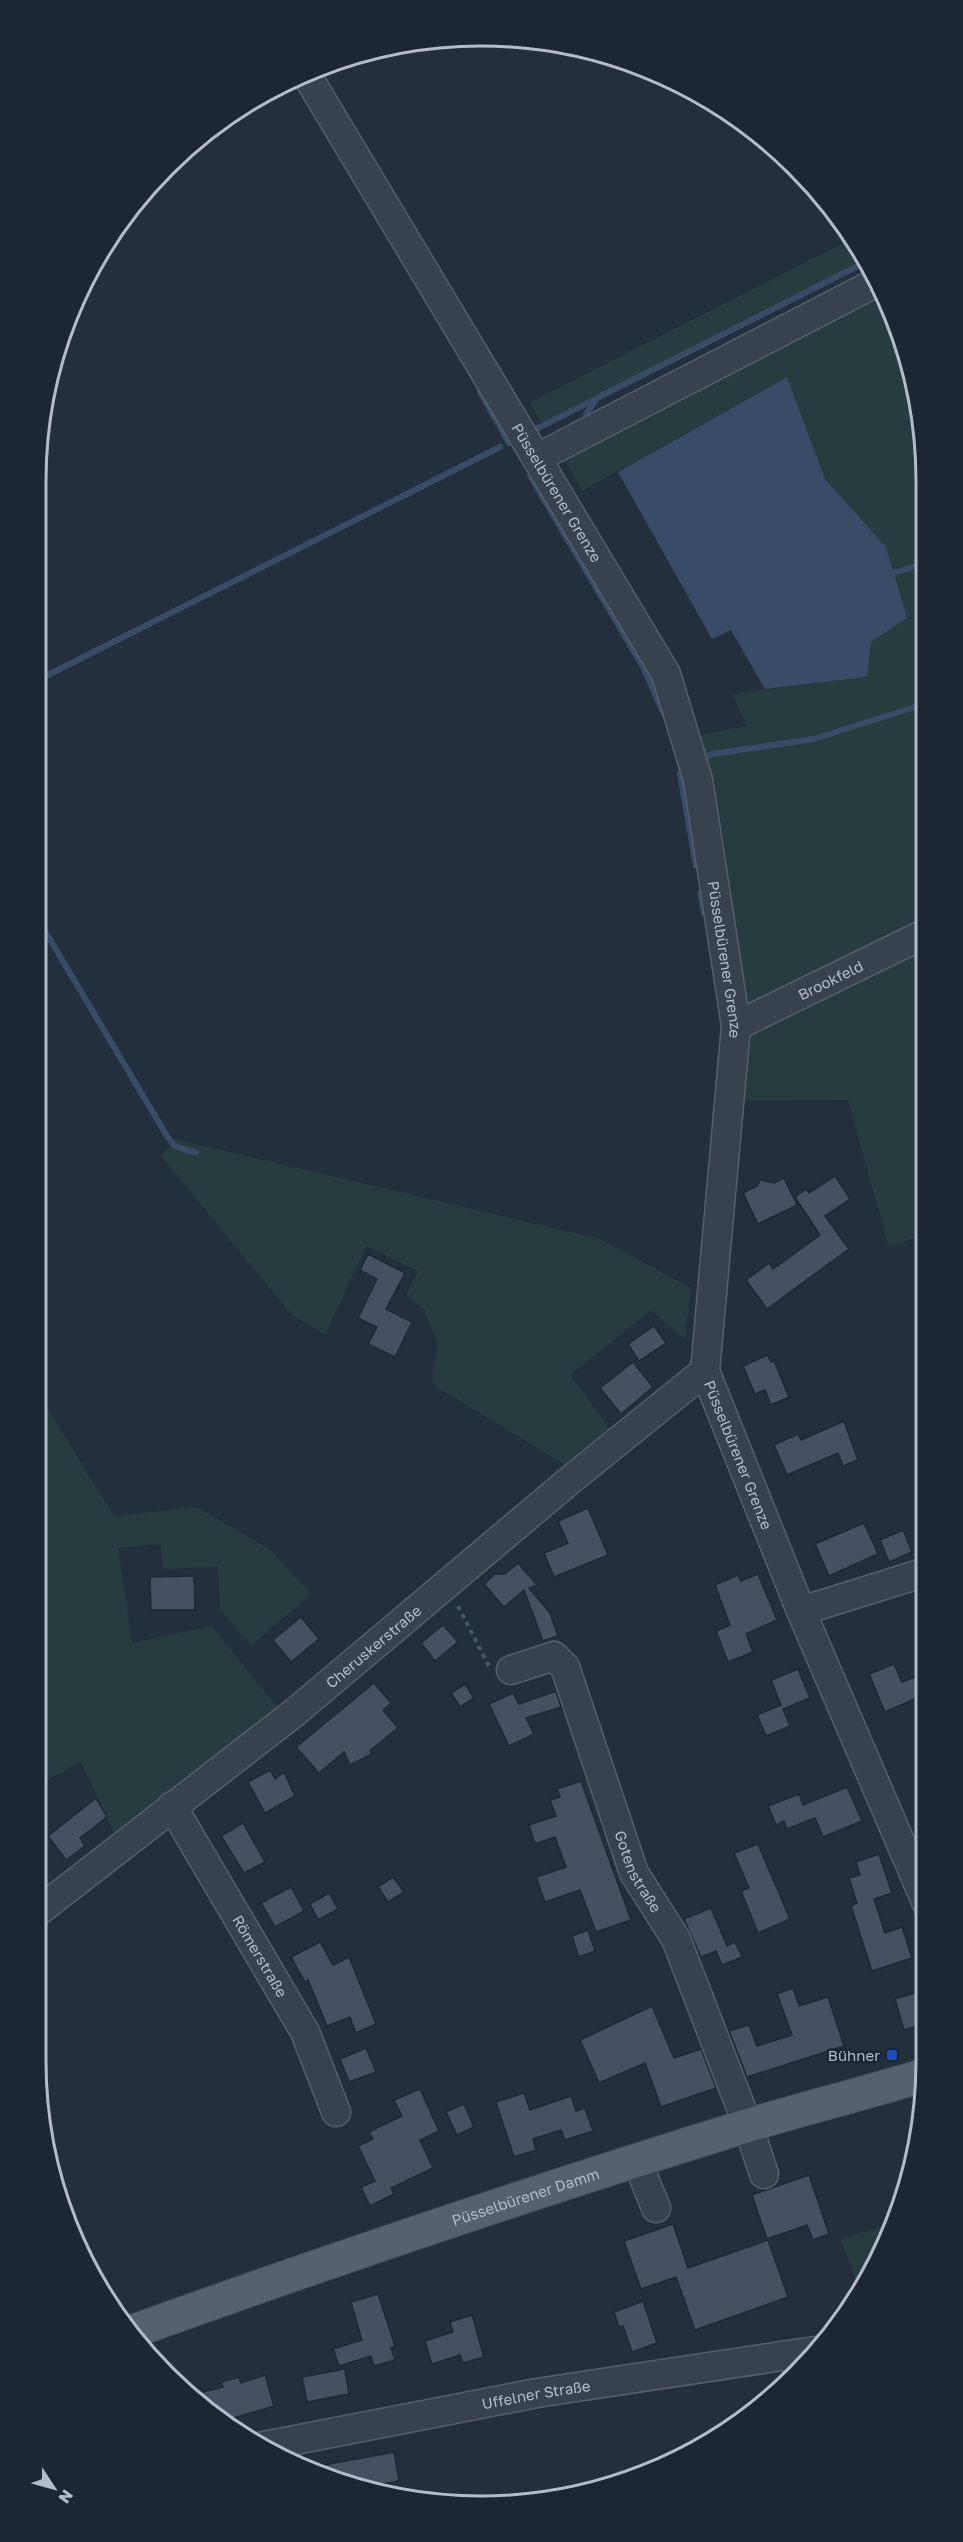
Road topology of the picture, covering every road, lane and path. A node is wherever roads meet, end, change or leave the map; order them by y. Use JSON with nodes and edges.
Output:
{"nodes":[{"id":1,"x":311,"y":82,"type":"edge"},
{"id":2,"x":870,"y":286,"type":"edge"},
{"id":3,"x":537,"y":458,"type":"junction"},
{"id":4,"x":916,"y":938,"type":"edge"},
{"id":5,"x":736,"y":1026,"type":"junction"},
{"id":6,"x":705,"y":1371,"type":"junction"},
{"id":7,"x":916,"y":1575,"type":"edge"},
{"id":8,"x":446,"y":1584,"type":"junction"},
{"id":9,"x":801,"y":1611,"type":"junction"},
{"id":10,"x":511,"y":1670,"type":"joint"},
{"id":11,"x":172,"y":1806,"type":"junction"},
{"id":12,"x":916,"y":1878,"type":"edge"},
{"id":13,"x":46,"y":1906,"type":"edge"},
{"id":14,"x":916,"y":2078,"type":"edge"},
{"id":15,"x":336,"y":2112,"type":"dead end"},
{"id":16,"x":748,"y":2126,"type":"junction"},
{"id":17,"x":637,"y":2161,"type":"junction"},
{"id":18,"x":764,"y":2174,"type":"dead end"},
{"id":19,"x":656,"y":2208,"type":"dead end"},
{"id":20,"x":139,"y":2329,"type":"edge"},
{"id":21,"x":804,"y":2353,"type":"edge"},
{"id":22,"x":294,"y":2452,"type":"edge"}],
"edges":[{"from":1,"to":3,"type":"street","name":"Püsselbürener Grenze"},
{"from":2,"to":3,"type":"street"},
{"from":3,"to":5,"type":"street","name":"Püsselbürener Grenze"},
{"from":4,"to":5,"type":"street","name":"Brookfeld"},
{"from":5,"to":6,"type":"street","name":"Püsselbürener Grenze"},
{"from":6,"to":8,"type":"street","name":"Cheruskerstraße"},
{"from":6,"to":9,"type":"street","name":"Püsselbürener Grenze"},
{"from":7,"to":9,"type":"street"},
{"from":8,"to":10,"type":"path"},
{"from":8,"to":11,"type":"street","name":"Cheruskerstraße"},
{"from":9,"to":12,"type":"street","name":"Püsselbürener Grenze"},
{"from":10,"to":16,"type":"street","name":"Gotenstraße"},
{"from":11,"to":13,"type":"street","name":"Cheruskerstraße"},
{"from":11,"to":15,"type":"street","name":"Römerstraße"},
{"from":14,"to":16,"type":"main road","name":"Püsselbürener Damm"},
{"from":16,"to":17,"type":"main road","name":"Püsselbürener Damm"},
{"from":16,"to":18,"type":"street"},
{"from":17,"to":19,"type":"street"},
{"from":17,"to":20,"type":"main road","name":"Püsselbürener Damm"},
{"from":21,"to":22,"type":"street","name":"Uffelner Straße"}]}
